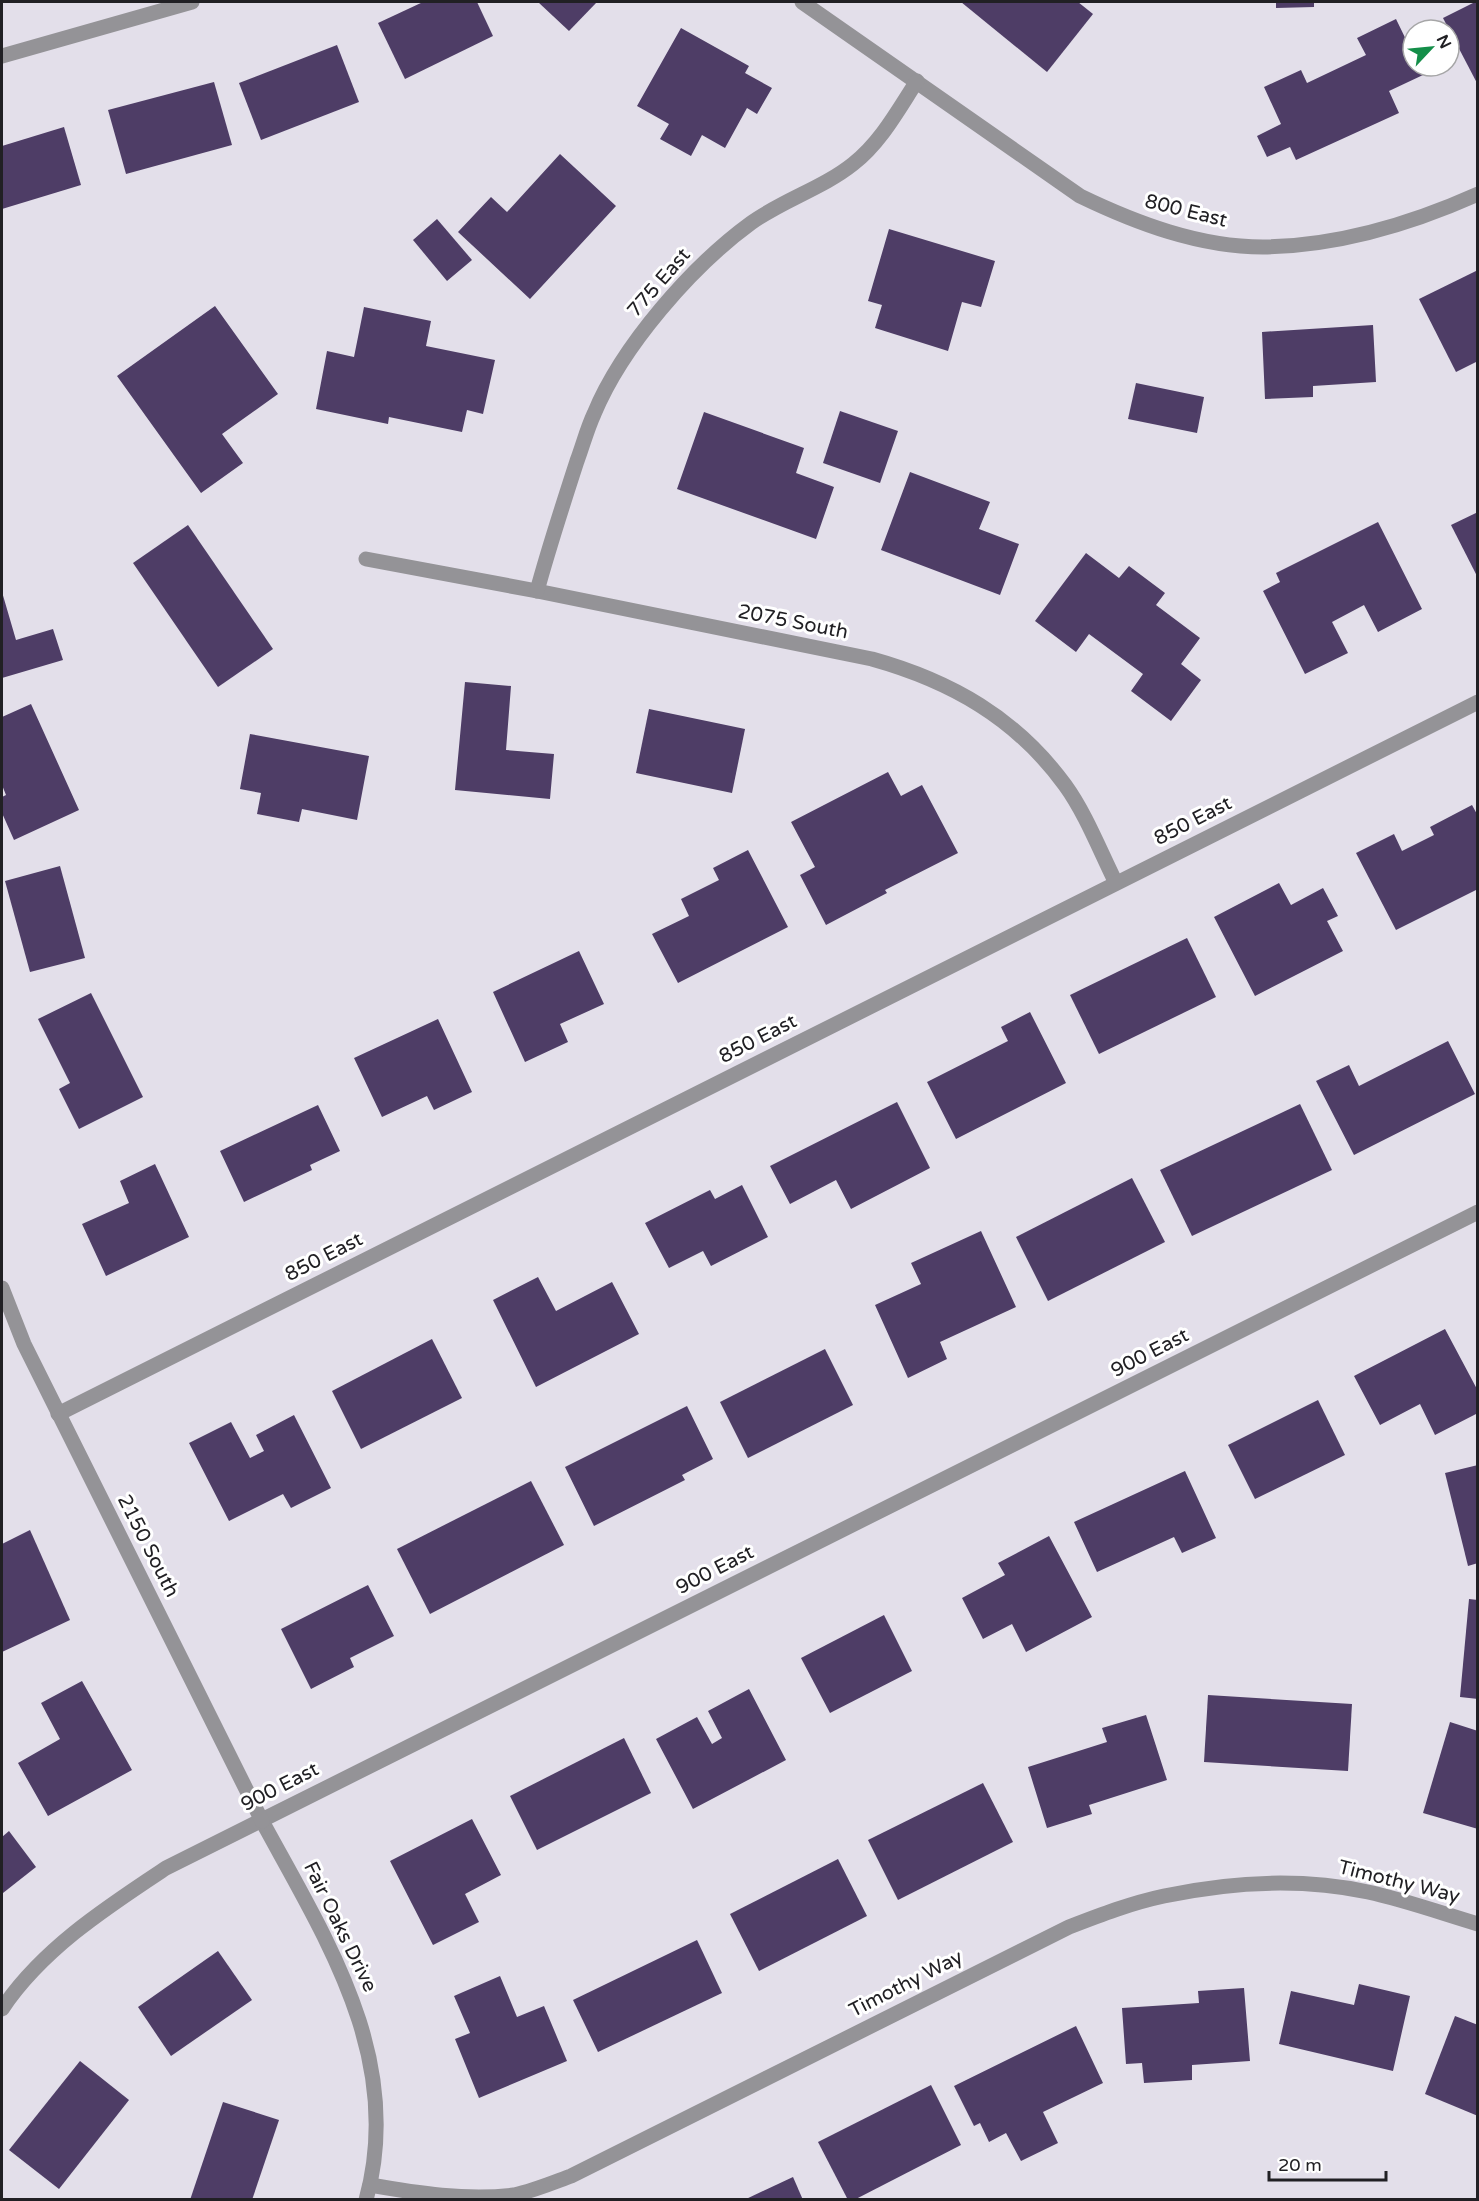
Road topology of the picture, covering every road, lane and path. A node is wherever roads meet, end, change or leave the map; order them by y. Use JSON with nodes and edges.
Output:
{"nodes":[{"id":1,"x":192,"y":2,"type":"edge"},
{"id":2,"x":802,"y":2,"type":"edge"},
{"id":3,"x":2,"y":56,"type":"edge"},
{"id":4,"x":917,"y":81,"type":"junction"},
{"id":5,"x":1478,"y":194,"type":"edge"},
{"id":6,"x":366,"y":559,"type":"dead end"},
{"id":7,"x":537,"y":591,"type":"junction"},
{"id":8,"x":1478,"y":702,"type":"edge"},
{"id":9,"x":1116,"y":883,"type":"junction"},
{"id":10,"x":1478,"y":1212,"type":"edge"},
{"id":11,"x":2,"y":1288,"type":"edge"},
{"id":12,"x":58,"y":1414,"type":"junction"},
{"id":13,"x":262,"y":1821,"type":"junction"},
{"id":14,"x":1478,"y":1924,"type":"edge"},
{"id":15,"x":2,"y":2009,"type":"edge"},
{"id":16,"x":368,"y":2192,"type":"edge"}],
"edges":[{"from":1,"to":3,"type":"street"},
{"from":2,"to":4,"type":"street","name":"800 East"},
{"from":4,"to":5,"type":"street","name":"800 East"},
{"from":4,"to":7,"type":"street","name":"775 East"},
{"from":6,"to":7,"type":"street","name":"2075 South"},
{"from":7,"to":9,"type":"street","name":"2075 South"},
{"from":8,"to":9,"type":"street","name":"850 East"},
{"from":9,"to":12,"type":"street","name":"850 East"},
{"from":10,"to":13,"type":"street","name":"900 East"},
{"from":11,"to":12,"type":"street","name":"2150 South"},
{"from":12,"to":13,"type":"street","name":"2150 South"},
{"from":13,"to":15,"type":"street","name":"900 East"},
{"from":13,"to":16,"type":"street","name":"Fair Oaks Drive"},
{"from":14,"to":16,"type":"street","name":"Timothy Way"}]}
